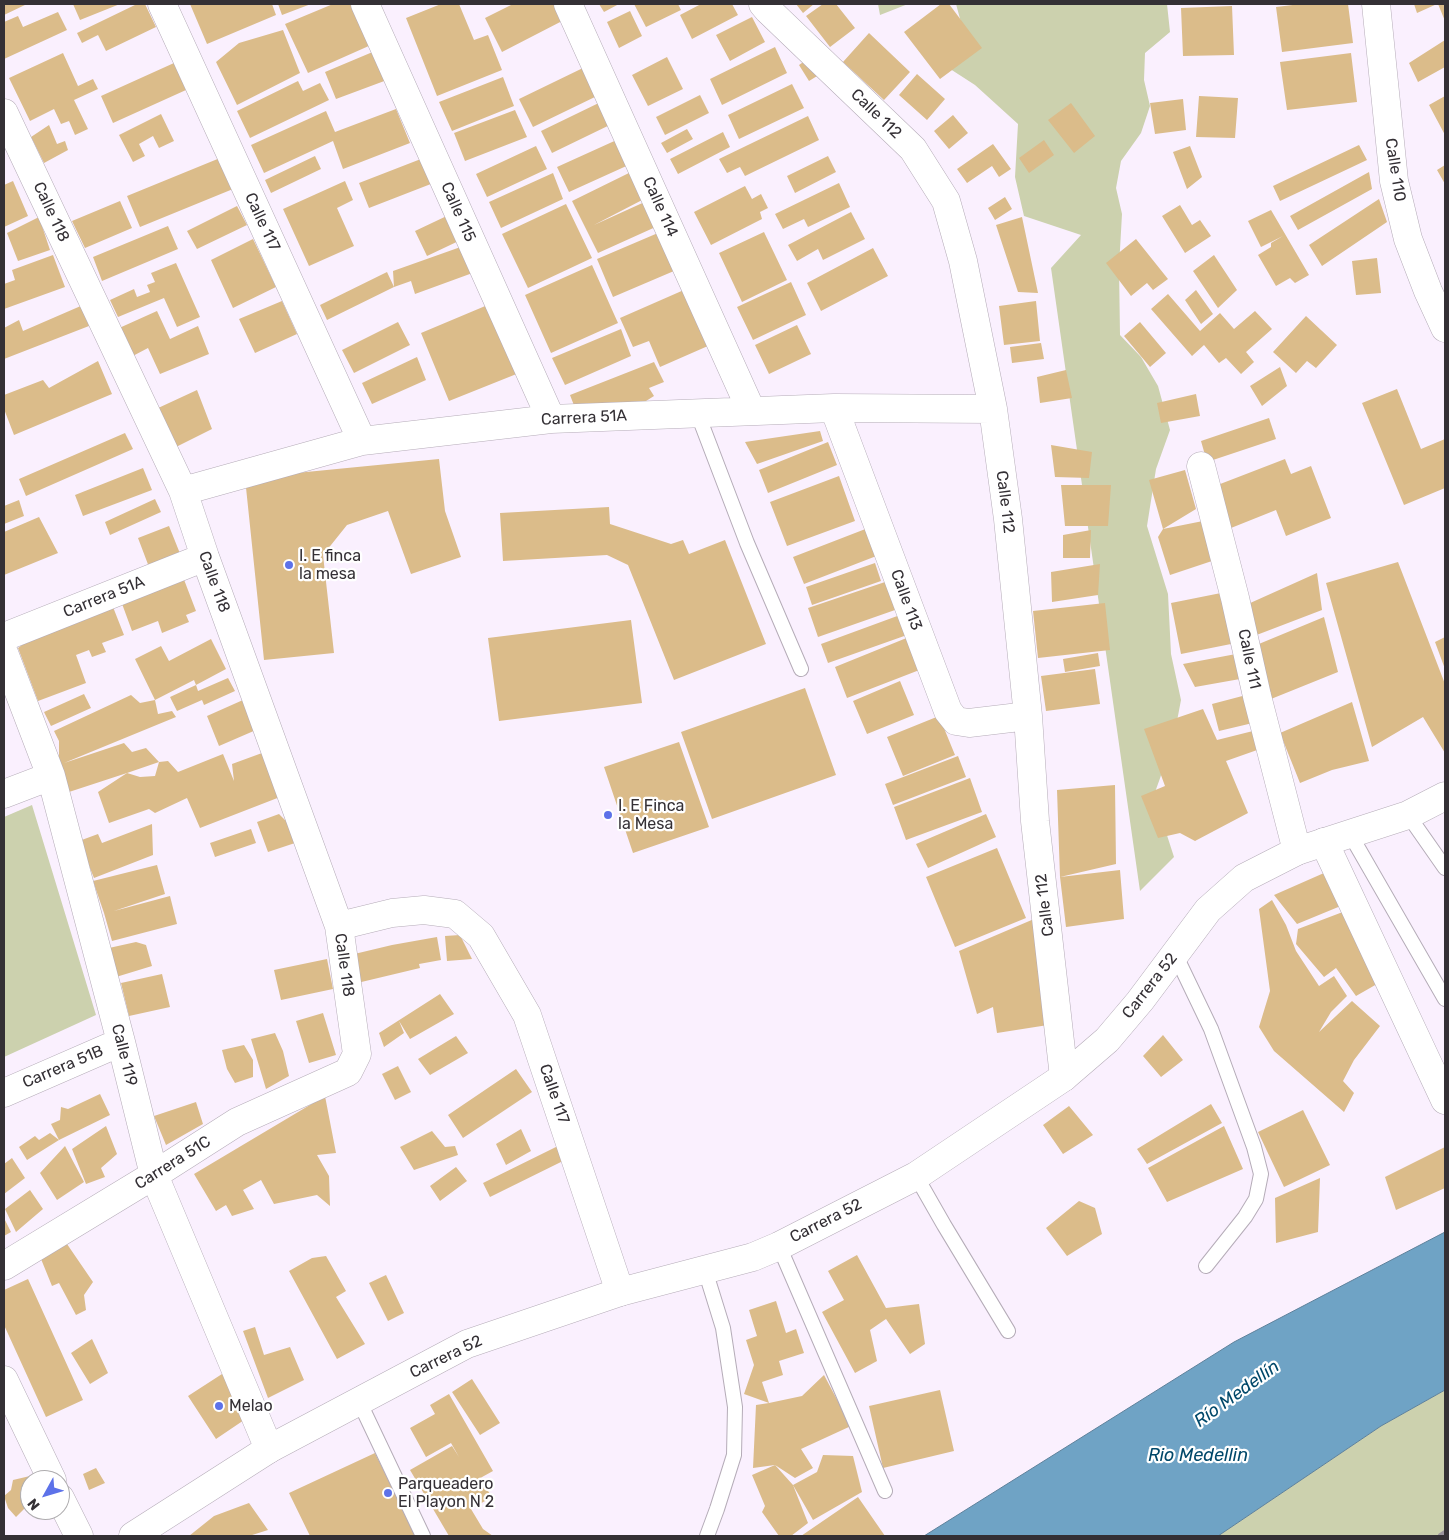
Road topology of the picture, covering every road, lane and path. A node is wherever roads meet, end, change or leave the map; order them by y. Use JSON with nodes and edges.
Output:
{"nodes":[{"id":1,"x":162,"y":4,"type":"edge"},
{"id":2,"x":365,"y":4,"type":"edge"},
{"id":3,"x":568,"y":4,"type":"edge"},
{"id":4,"x":763,"y":4,"type":"edge"},
{"id":5,"x":1376,"y":4,"type":"edge"},
{"id":6,"x":4,"y":113,"type":"edge"},
{"id":7,"x":1445,"y":328,"type":"edge"},
{"id":8,"x":834,"y":408,"type":"junction"},
{"id":9,"x":993,"y":409,"type":"junction"},
{"id":10,"x":751,"y":410,"type":"junction"},
{"id":11,"x":697,"y":412,"type":"junction"},
{"id":12,"x":551,"y":419,"type":"junction"},
{"id":13,"x":362,"y":441,"type":"junction"},
{"id":14,"x":1201,"y":466,"type":"dead end"},
{"id":15,"x":183,"y":491,"type":"junction"},
{"id":16,"x":205,"y":557,"type":"junction"},
{"id":17,"x":4,"y":637,"type":"edge"},
{"id":18,"x":4,"y":653,"type":"edge"},
{"id":19,"x":801,"y":669,"type":"dead end"},
{"id":20,"x":1028,"y":716,"type":"junction"},
{"id":21,"x":50,"y":776,"type":"junction"},
{"id":22,"x":4,"y":794,"type":"edge"},
{"id":23,"x":1445,"y":796,"type":"edge"},
{"id":24,"x":1408,"y":815,"type":"junction"},
{"id":25,"x":1350,"y":834,"type":"junction"},
{"id":26,"x":1324,"y":842,"type":"junction"},
{"id":27,"x":1297,"y":851,"type":"junction"},
{"id":28,"x":1445,"y":868,"type":"edge"},
{"id":29,"x":339,"y":926,"type":"junction"},
{"id":30,"x":1175,"y":954,"type":"junction"},
{"id":31,"x":1445,"y":999,"type":"edge"},
{"id":32,"x":121,"y":1042,"type":"junction"},
{"id":33,"x":348,"y":1072,"type":"joint"},
{"id":34,"x":1064,"y":1077,"type":"junction"},
{"id":35,"x":4,"y":1093,"type":"edge"},
{"id":36,"x":1445,"y":1100,"type":"edge"},
{"id":37,"x":154,"y":1175,"type":"junction"},
{"id":38,"x":916,"y":1176,"type":"junction"},
{"id":39,"x":779,"y":1246,"type":"junction"},
{"id":40,"x":4,"y":1266,"type":"edge"},
{"id":41,"x":1206,"y":1266,"type":"dead end"},
{"id":42,"x":705,"y":1270,"type":"junction"},
{"id":43,"x":620,"y":1292,"type":"junction"},
{"id":44,"x":1008,"y":1331,"type":"dead end"},
{"id":45,"x":4,"y":1384,"type":"edge"},
{"id":46,"x":359,"y":1401,"type":"junction"},
{"id":47,"x":269,"y":1449,"type":"junction"},
{"id":48,"x":47,"y":1470,"type":"edge"},
{"id":49,"x":885,"y":1491,"type":"dead end"},
{"id":50,"x":70,"y":1518,"type":"edge"},
{"id":51,"x":79,"y":1536,"type":"edge"},
{"id":52,"x":133,"y":1536,"type":"edge"},
{"id":53,"x":423,"y":1536,"type":"edge"},
{"id":54,"x":706,"y":1536,"type":"edge"}],
"edges":[{"from":1,"to":13,"type":"street","name":"Calle 117"},
{"from":2,"to":12,"type":"street","name":"Calle 115"},
{"from":3,"to":10,"type":"street","name":"Calle 114"},
{"from":4,"to":9,"type":"street","name":"Calle 112"},
{"from":5,"to":7,"type":"street","name":"Calle 110"},
{"from":6,"to":15,"type":"street","name":"Calle 118"},
{"from":8,"to":9,"type":"street","name":"Carrera 51A"},
{"from":8,"to":10,"type":"street","name":"Carrera 51A"},
{"from":8,"to":20,"type":"street","name":"Calle 113"},
{"from":9,"to":20,"type":"street","name":"Calle 112"},
{"from":10,"to":11,"type":"street","name":"Carrera 51A"},
{"from":11,"to":12,"type":"street","name":"Carrera 51A"},
{"from":11,"to":19,"type":"lane"},
{"from":12,"to":13,"type":"street","name":"Carrera 51A"},
{"from":13,"to":15,"type":"street","name":"Carrera 51A"},
{"from":14,"to":27,"type":"street","name":"Calle 111"},
{"from":15,"to":16,"type":"street","name":"Calle 118"},
{"from":16,"to":17,"type":"street","name":"Carrera 51A"},
{"from":16,"to":29,"type":"street","name":"Calle 118"},
{"from":18,"to":21,"type":"street","name":"Calle 119"},
{"from":20,"to":34,"type":"street","name":"Calle 112"},
{"from":21,"to":22,"type":"street"},
{"from":21,"to":32,"type":"street","name":"Calle 119"},
{"from":23,"to":24,"type":"street","name":"Carrera 52"},
{"from":24,"to":25,"type":"street","name":"Carrera 52"},
{"from":24,"to":28,"type":"lane"},
{"from":25,"to":26,"type":"street","name":"Carrera 52"},
{"from":25,"to":31,"type":"lane"},
{"from":26,"to":27,"type":"street","name":"Carrera 52"},
{"from":26,"to":36,"type":"street"},
{"from":27,"to":30,"type":"street","name":"Carrera 52"},
{"from":29,"to":33,"type":"street","name":"Calle 118"},
{"from":29,"to":43,"type":"street","name":"Calle 117"},
{"from":30,"to":34,"type":"street","name":"Carrera 52"},
{"from":30,"to":41,"type":"lane"},
{"from":32,"to":35,"type":"street","name":"Carrera 51B"},
{"from":32,"to":37,"type":"street","name":"Calle 119"},
{"from":33,"to":37,"type":"street","name":"Carrera 51C"},
{"from":34,"to":38,"type":"street","name":"Carrera 52"},
{"from":37,"to":40,"type":"street","name":"Carrera 51C"},
{"from":37,"to":47,"type":"street","name":"Calle 119"},
{"from":38,"to":39,"type":"street","name":"Carrera 52"},
{"from":38,"to":44,"type":"lane"},
{"from":39,"to":42,"type":"street","name":"Carrera 52"},
{"from":39,"to":49,"type":"lane"},
{"from":42,"to":43,"type":"street","name":"Carrera 52"},
{"from":42,"to":54,"type":"lane"},
{"from":43,"to":46,"type":"street","name":"Carrera 52"},
{"from":45,"to":48,"type":"street"},
{"from":46,"to":47,"type":"street","name":"Carrera 52"},
{"from":46,"to":53,"type":"lane"},
{"from":47,"to":52,"type":"street","name":"Carrera 52"},
{"from":50,"to":51,"type":"street"}]}
